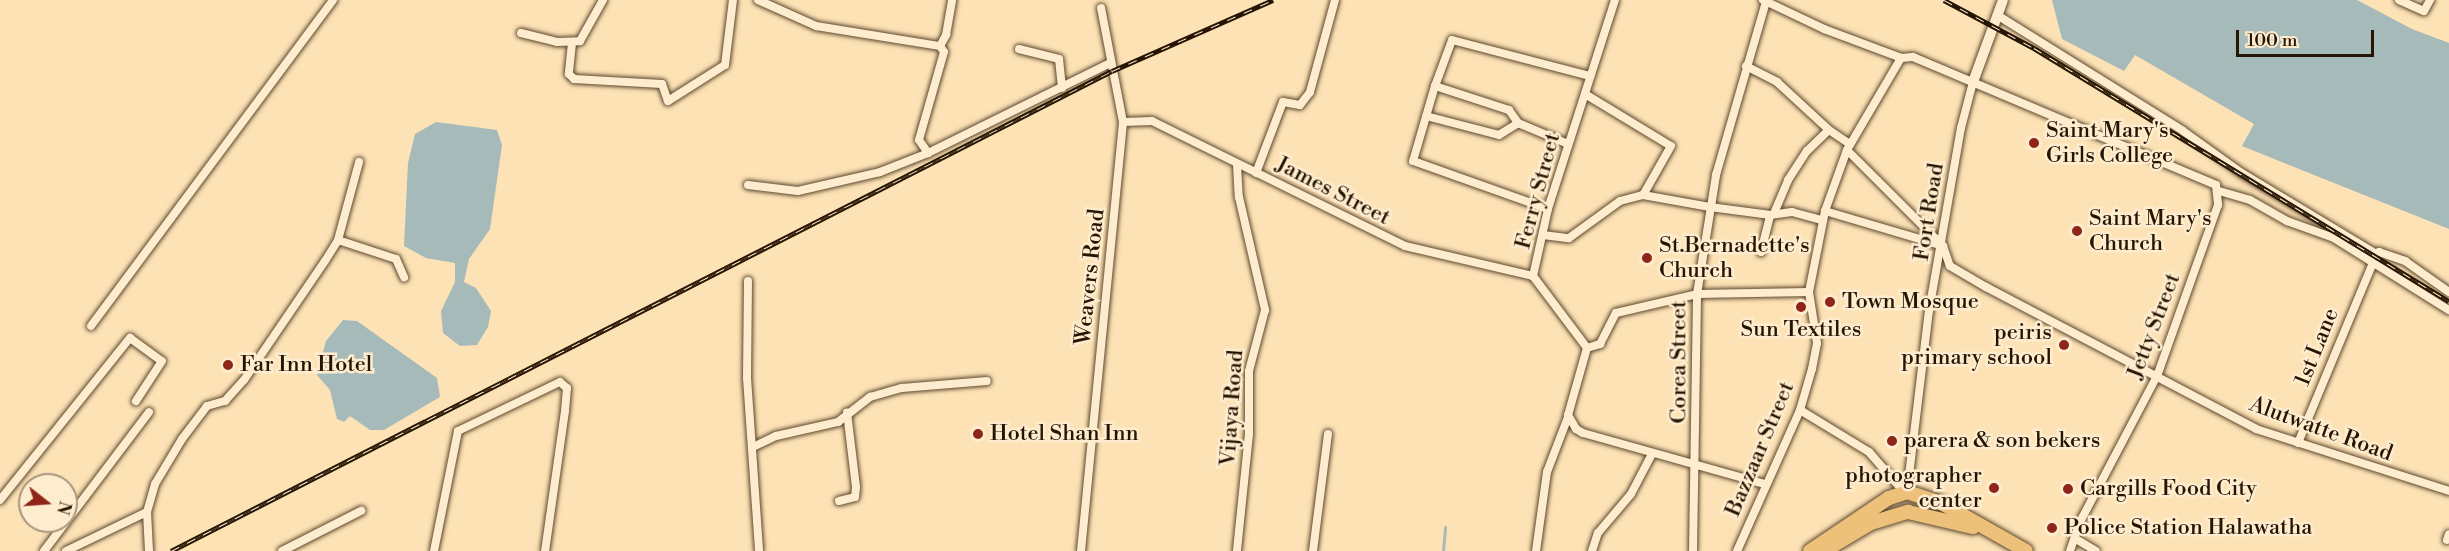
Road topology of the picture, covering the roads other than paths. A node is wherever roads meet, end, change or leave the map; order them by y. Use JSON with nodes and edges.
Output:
{"nodes":[{"id":1,"x":333,"y":0,"type":"edge"},
{"id":2,"x":603,"y":0,"type":"edge"},
{"id":3,"x":733,"y":0,"type":"edge"},
{"id":4,"x":952,"y":0,"type":"edge"},
{"id":5,"x":1335,"y":0,"type":"edge"},
{"id":6,"x":1615,"y":0,"type":"edge"},
{"id":7,"x":2003,"y":0,"type":"edge"},
{"id":8,"x":2399,"y":0,"type":"edge"},
{"id":9,"x":2430,"y":0,"type":"edge"},
{"id":10,"x":762,"y":1,"type":"edge"},
{"id":11,"x":1764,"y":1,"type":"edge"},
{"id":12,"x":1101,"y":8,"type":"dead end"},
{"id":13,"x":1996,"y":15,"type":"junction"},
{"id":14,"x":521,"y":33,"type":"dead end"},
{"id":15,"x":572,"y":44,"type":"junction"},
{"id":16,"x":940,"y":46,"type":"junction"},
{"id":17,"x":1019,"y":49,"type":"dead end"},
{"id":18,"x":1901,"y":58,"type":"junction"},
{"id":19,"x":1110,"y":63,"type":"junction"},
{"id":20,"x":1746,"y":66,"type":"junction"},
{"id":21,"x":1590,"y":76,"type":"junction"},
{"id":22,"x":1973,"y":82,"type":"junction"},
{"id":23,"x":1435,"y":86,"type":"junction"},
{"id":24,"x":1062,"y":88,"type":"junction"},
{"id":25,"x":1585,"y":94,"type":"junction"},
{"id":26,"x":1426,"y":116,"type":"junction"},
{"id":27,"x":1123,"y":122,"type":"junction"},
{"id":28,"x":1518,"y":123,"type":"junction"},
{"id":29,"x":1829,"y":130,"type":"junction"},
{"id":30,"x":1568,"y":144,"type":"junction"},
{"id":31,"x":1849,"y":147,"type":"junction"},
{"id":32,"x":928,"y":153,"type":"junction"},
{"id":33,"x":359,"y":162,"type":"dead end"},
{"id":34,"x":1237,"y":164,"type":"junction"},
{"id":35,"x":1256,"y":172,"type":"junction"},
{"id":36,"x":748,"y":185,"type":"dead end"},
{"id":37,"x":2219,"y":191,"type":"junction"},
{"id":38,"x":1643,"y":195,"type":"junction"},
{"id":39,"x":1710,"y":207,"type":"junction"},
{"id":40,"x":1548,"y":209,"type":"junction"},
{"id":41,"x":1772,"y":213,"type":"junction"},
{"id":42,"x":1823,"y":215,"type":"junction"},
{"id":43,"x":1543,"y":235,"type":"junction"},
{"id":44,"x":338,"y":240,"type":"junction"},
{"id":45,"x":1943,"y":246,"type":"junction"},
{"id":46,"x":1761,"y":252,"type":"dead end"},
{"id":47,"x":2375,"y":253,"type":"junction"},
{"id":48,"x":2370,"y":262,"type":"junction"},
{"id":49,"x":1533,"y":276,"type":"junction"},
{"id":50,"x":404,"y":277,"type":"dead end"},
{"id":51,"x":748,"y":281,"type":"dead end"},
{"id":52,"x":1809,"y":292,"type":"junction"},
{"id":53,"x":2449,"y":292,"type":"edge"},
{"id":54,"x":1697,"y":294,"type":"junction"},
{"id":55,"x":2449,"y":310,"type":"edge"},
{"id":56,"x":91,"y":326,"type":"dead end"},
{"id":57,"x":1587,"y":348,"type":"junction"},
{"id":58,"x":2157,"y":376,"type":"junction"},
{"id":59,"x":987,"y":381,"type":"dead end"},
{"id":60,"x":136,"y":401,"type":"dead end"},
{"id":61,"x":1800,"y":410,"type":"junction"},
{"id":62,"x":847,"y":411,"type":"junction"},
{"id":63,"x":149,"y":412,"type":"dead end"},
{"id":64,"x":1568,"y":415,"type":"junction"},
{"id":65,"x":1328,"y":434,"type":"dead end"},
{"id":66,"x":2298,"y":444,"type":"junction"},
{"id":67,"x":753,"y":447,"type":"junction"},
{"id":68,"x":1652,"y":454,"type":"junction"},
{"id":69,"x":1697,"y":468,"type":"junction"},
{"id":70,"x":1765,"y":484,"type":"junction"},
{"id":71,"x":2449,"y":491,"type":"edge"},
{"id":72,"x":1908,"y":492,"type":"junction"},
{"id":73,"x":0,"y":500,"type":"edge"},
{"id":74,"x":839,"y":501,"type":"dead end"},
{"id":75,"x":147,"y":512,"type":"junction"},
{"id":76,"x":361,"y":512,"type":"dead end"},
{"id":77,"x":1908,"y":513,"type":"junction"},
{"id":78,"x":1987,"y":531,"type":"junction"},
{"id":79,"x":2076,"y":539,"type":"junction"},
{"id":80,"x":2011,"y":547,"type":"edge"},
{"id":81,"x":44,"y":551,"type":"edge"},
{"id":82,"x":66,"y":551,"type":"edge"},
{"id":83,"x":150,"y":551,"type":"edge"},
{"id":84,"x":282,"y":551,"type":"edge"},
{"id":85,"x":434,"y":551,"type":"edge"},
{"id":86,"x":545,"y":551,"type":"edge"},
{"id":87,"x":759,"y":551,"type":"edge"},
{"id":88,"x":1081,"y":551,"type":"edge"},
{"id":89,"x":1238,"y":551,"type":"edge"},
{"id":90,"x":1313,"y":551,"type":"edge"},
{"id":91,"x":1536,"y":551,"type":"edge"},
{"id":92,"x":1592,"y":551,"type":"edge"},
{"id":93,"x":1693,"y":551,"type":"edge"},
{"id":94,"x":1737,"y":551,"type":"edge"},
{"id":95,"x":1810,"y":551,"type":"edge"},
{"id":96,"x":1824,"y":551,"type":"edge"},
{"id":97,"x":2026,"y":551,"type":"edge"},
{"id":98,"x":2070,"y":551,"type":"edge"},
{"id":99,"x":2096,"y":551,"type":"edge"}],
"edges":[{"from":1,"to":56,"type":"street"},
{"from":2,"to":15,"type":"street"},
{"from":3,"to":15,"type":"street"},
{"from":4,"to":16,"type":"street"},
{"from":5,"to":35,"type":"street"},
{"from":6,"to":21,"type":"street","name":"Ferry Street"},
{"from":7,"to":13,"type":"street"},
{"from":8,"to":9,"type":"street"},
{"from":10,"to":16,"type":"street"},
{"from":11,"to":18,"type":"street"},
{"from":11,"to":20,"type":"street","name":"Corea Street"},
{"from":12,"to":19,"type":"street","name":"Weavers Road"},
{"from":13,"to":22,"type":"street"},
{"from":13,"to":47,"type":"street"},
{"from":14,"to":15,"type":"street"},
{"from":16,"to":32,"type":"street"},
{"from":17,"to":24,"type":"street"},
{"from":18,"to":22,"type":"street"},
{"from":18,"to":31,"type":"street","name":"Bazzaar Street"},
{"from":19,"to":24,"type":"street"},
{"from":19,"to":27,"type":"street","name":"Weavers Road"},
{"from":20,"to":29,"type":"street","name":"Alutwatte Road"},
{"from":20,"to":39,"type":"street","name":"Corea Street"},
{"from":21,"to":23,"type":"street"},
{"from":21,"to":25,"type":"street","name":"Ferry Street"},
{"from":22,"to":37,"type":"street"},
{"from":22,"to":45,"type":"street","name":"Fort Road"},
{"from":23,"to":26,"type":"street"},
{"from":23,"to":28,"type":"street"},
{"from":24,"to":32,"type":"street"},
{"from":25,"to":30,"type":"street","name":"Ferry Street"},
{"from":25,"to":38,"type":"street"},
{"from":26,"to":28,"type":"street"},
{"from":26,"to":40,"type":"street"},
{"from":27,"to":34,"type":"street","name":"James Street"},
{"from":27,"to":88,"type":"street","name":"Weavers Road"},
{"from":28,"to":30,"type":"street"},
{"from":29,"to":31,"type":"street","name":"Alutwatte Road"},
{"from":29,"to":41,"type":"street"},
{"from":30,"to":40,"type":"street","name":"Ferry Street"},
{"from":31,"to":42,"type":"street","name":"Bazzaar Street"},
{"from":31,"to":45,"type":"street","name":"Alutwatte Road"},
{"from":32,"to":36,"type":"street"},
{"from":33,"to":44,"type":"street"},
{"from":34,"to":35,"type":"street","name":"James Street"},
{"from":34,"to":89,"type":"street","name":"Vijaya Road"},
{"from":35,"to":49,"type":"street","name":"James Street"},
{"from":37,"to":48,"type":"street"},
{"from":37,"to":58,"type":"street","name":"Jetty Street"},
{"from":38,"to":39,"type":"street"},
{"from":38,"to":43,"type":"street"},
{"from":39,"to":41,"type":"street"},
{"from":39,"to":54,"type":"street","name":"Corea Street"},
{"from":40,"to":43,"type":"street","name":"Ferry Street"},
{"from":41,"to":42,"type":"street"},
{"from":41,"to":46,"type":"street"},
{"from":42,"to":45,"type":"street"},
{"from":42,"to":52,"type":"street","name":"Bazzaar Street"},
{"from":43,"to":49,"type":"street","name":"Ferry Street"},
{"from":44,"to":50,"type":"street"},
{"from":44,"to":75,"type":"street"},
{"from":45,"to":58,"type":"street","name":"Alutwatte Road"},
{"from":45,"to":72,"type":"street","name":"Fort Road"},
{"from":47,"to":48,"type":"street"},
{"from":47,"to":53,"type":"street"},
{"from":48,"to":55,"type":"street"},
{"from":48,"to":66,"type":"street","name":"1st Lane"},
{"from":49,"to":57,"type":"street","name":"Ferry Street"},
{"from":51,"to":67,"type":"street"},
{"from":52,"to":54,"type":"street"},
{"from":52,"to":61,"type":"street","name":"Bazzaar Street"},
{"from":54,"to":57,"type":"street"},
{"from":54,"to":69,"type":"street","name":"Corea Street"},
{"from":57,"to":64,"type":"street"},
{"from":58,"to":66,"type":"street","name":"Alutwatte Road"},
{"from":58,"to":79,"type":"street","name":"Jetty Street"},
{"from":59,"to":62,"type":"street"},
{"from":60,"to":73,"type":"street"},
{"from":61,"to":70,"type":"street","name":"Bazzaar Street"},
{"from":61,"to":72,"type":"street"},
{"from":62,"to":67,"type":"street"},
{"from":62,"to":74,"type":"street"},
{"from":63,"to":81,"type":"street"},
{"from":64,"to":68,"type":"street"},
{"from":64,"to":91,"type":"street"},
{"from":65,"to":90,"type":"street"},
{"from":66,"to":71,"type":"street","name":"Alutwatte Road"},
{"from":67,"to":87,"type":"street"},
{"from":68,"to":69,"type":"street"},
{"from":68,"to":92,"type":"street"},
{"from":69,"to":70,"type":"street"},
{"from":69,"to":93,"type":"street","name":"Corea Street"},
{"from":70,"to":94,"type":"street","name":"Bazzaar Street"},
{"from":72,"to":77,"type":"highway"},
{"from":72,"to":78,"type":"highway"},
{"from":72,"to":95,"type":"highway"},
{"from":75,"to":82,"type":"street"},
{"from":75,"to":83,"type":"street"},
{"from":76,"to":84,"type":"street"},
{"from":77,"to":78,"type":"highway"},
{"from":77,"to":96,"type":"highway"},
{"from":78,"to":80,"type":"highway"},
{"from":79,"to":98,"type":"street","name":"Jetty Street"},
{"from":79,"to":99,"type":"street"},
{"from":80,"to":97,"type":"highway"},
{"from":85,"to":86,"type":"street"}]}
